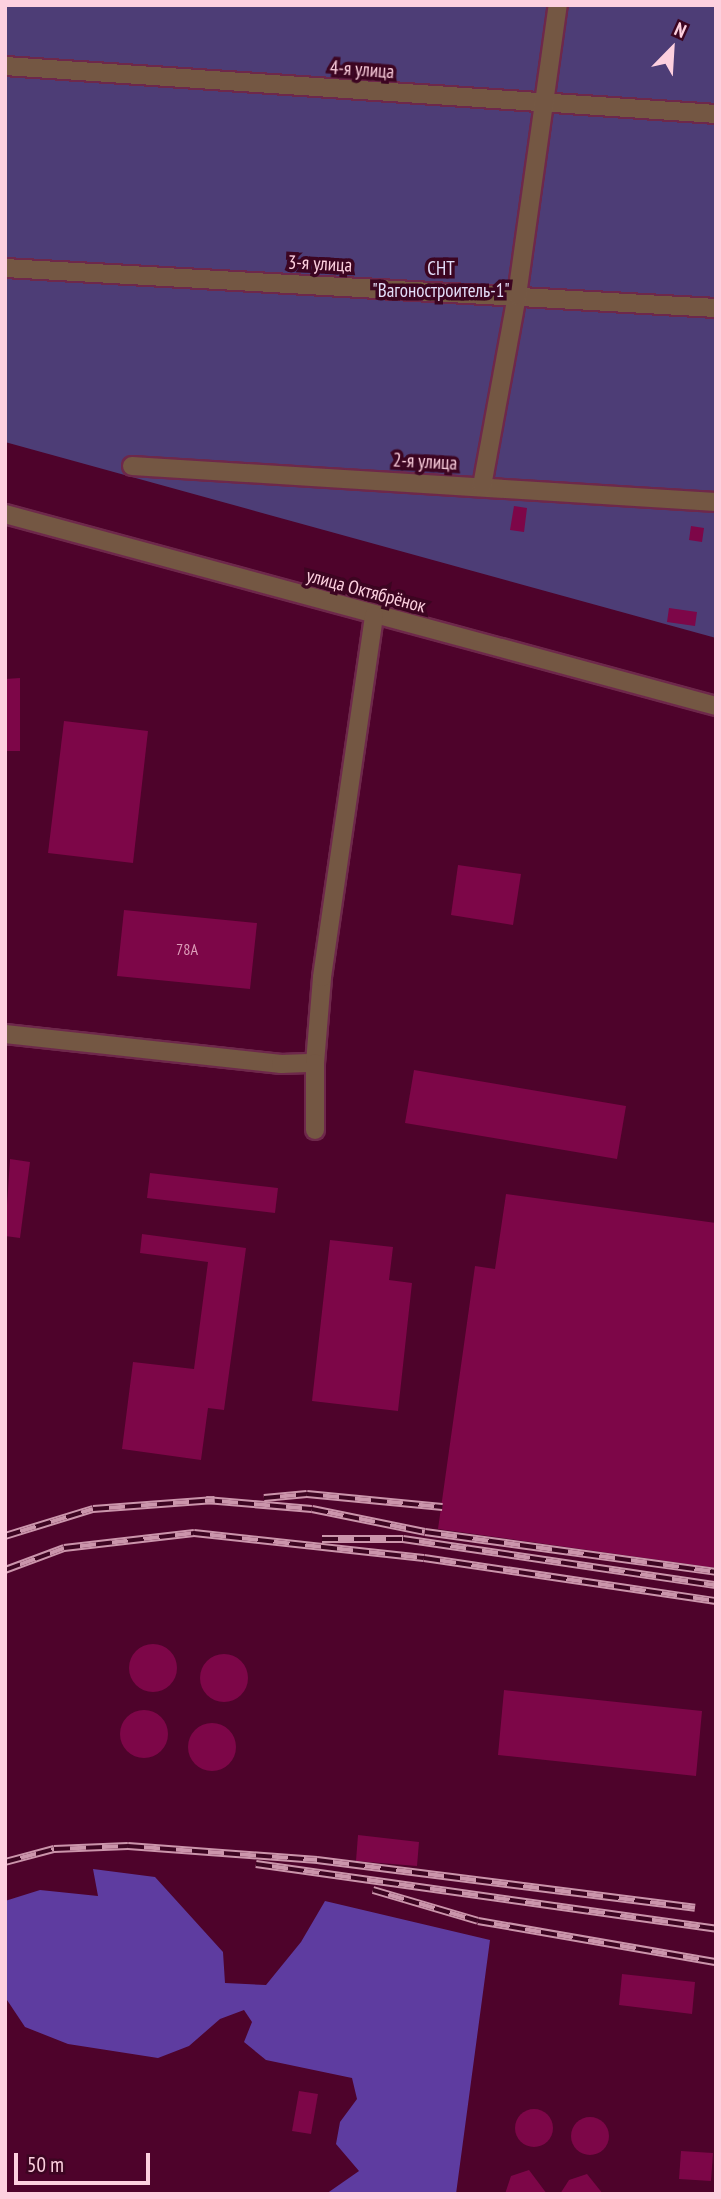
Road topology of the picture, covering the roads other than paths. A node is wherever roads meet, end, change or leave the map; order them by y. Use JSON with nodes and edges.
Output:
{"nodes":[{"id":1,"x":558,"y":5,"type":"edge"},
{"id":2,"x":5,"y":66,"type":"edge"},
{"id":3,"x":543,"y":103,"type":"junction"},
{"id":4,"x":716,"y":114,"type":"edge"},
{"id":5,"x":5,"y":268,"type":"edge"},
{"id":6,"x":517,"y":295,"type":"junction"},
{"id":7,"x":716,"y":308,"type":"edge"},
{"id":8,"x":132,"y":466,"type":"dead end"},
{"id":9,"x":482,"y":486,"type":"junction"},
{"id":10,"x":716,"y":502,"type":"edge"},
{"id":11,"x":5,"y":514,"type":"edge"},
{"id":12,"x":374,"y":616,"type":"junction"},
{"id":13,"x":716,"y":706,"type":"edge"},
{"id":14,"x":5,"y":1034,"type":"edge"},
{"id":15,"x":315,"y":1063,"type":"junction"},
{"id":16,"x":315,"y":1130,"type":"dead end"}],
"edges":[{"from":1,"to":3,"type":"street"},
{"from":2,"to":3,"type":"street","name":"4-я улица"},
{"from":3,"to":4,"type":"street","name":"4-я улица"},
{"from":3,"to":6,"type":"street"},
{"from":5,"to":6,"type":"street","name":"3-я улица"},
{"from":6,"to":7,"type":"street","name":"3-я улица"},
{"from":6,"to":9,"type":"street"},
{"from":8,"to":9,"type":"street","name":"2-я улица"},
{"from":9,"to":10,"type":"street","name":"2-я улица"},
{"from":11,"to":12,"type":"street","name":"улица Октябрёнок"},
{"from":12,"to":13,"type":"street","name":"улица Октябрёнок"},
{"from":12,"to":15,"type":"street"},
{"from":14,"to":15,"type":"street"},
{"from":15,"to":16,"type":"street"}]}
